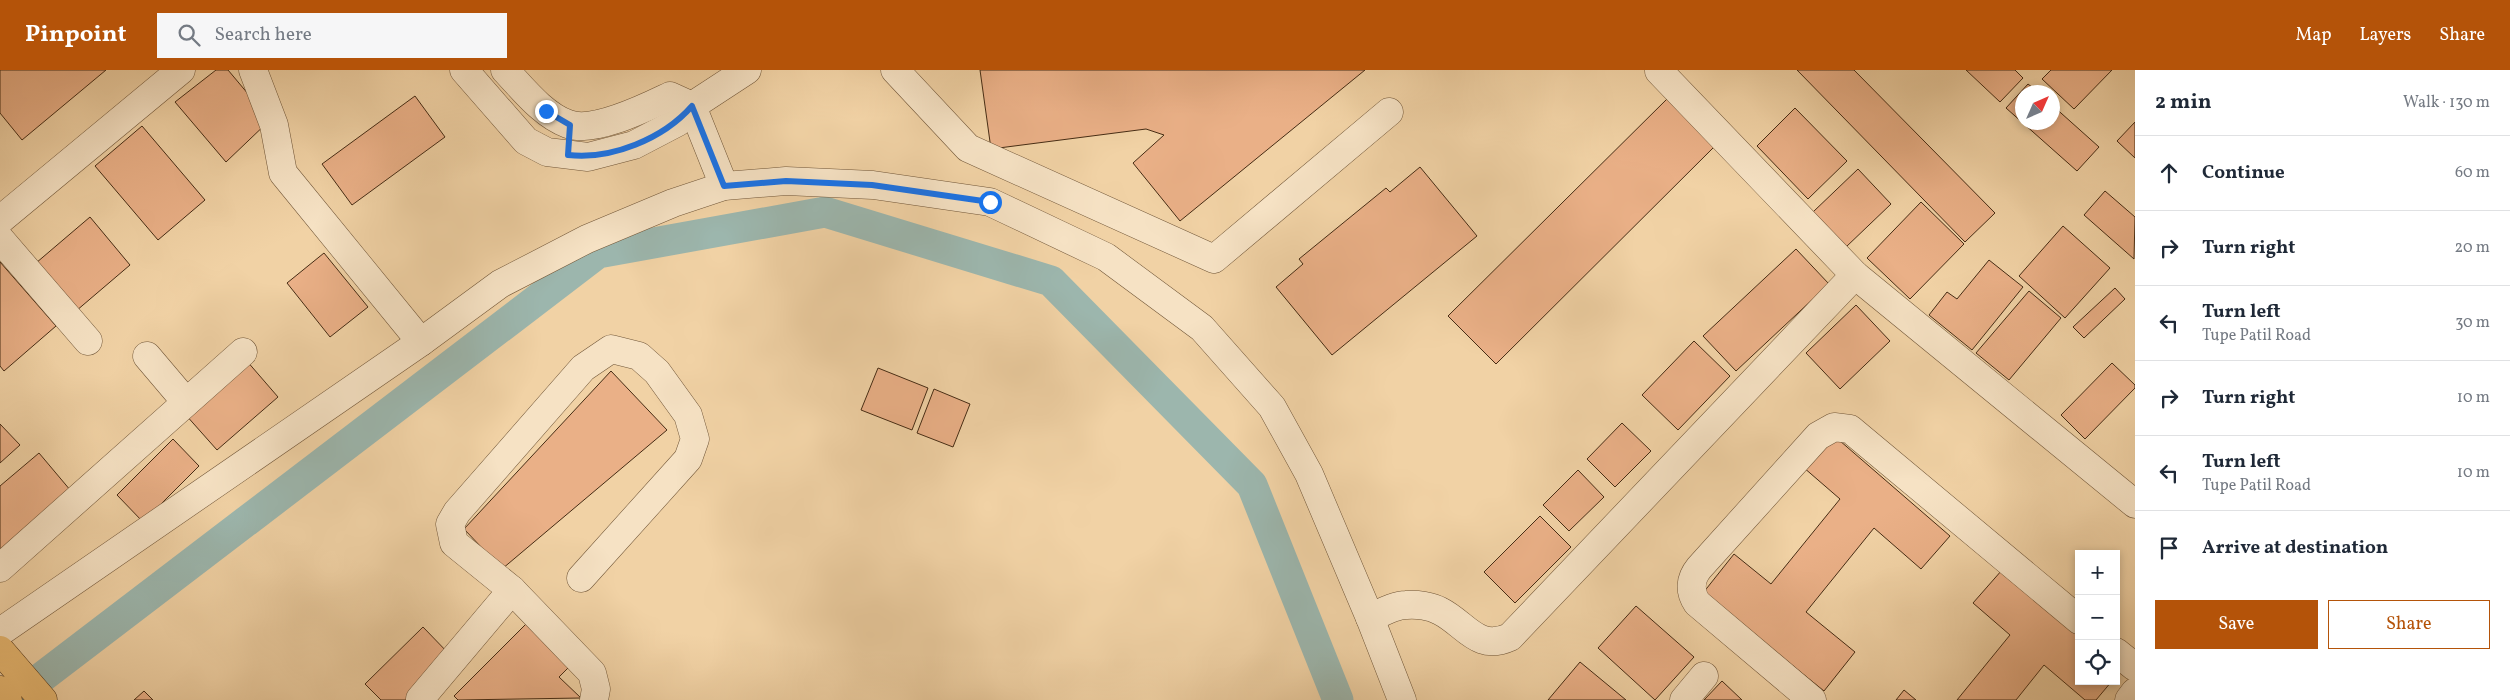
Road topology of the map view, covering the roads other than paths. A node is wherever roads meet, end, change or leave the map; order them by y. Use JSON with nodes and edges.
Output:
{"nodes":[{"id":1,"x":182,"y":70,"type":"edge"},
{"id":2,"x":253,"y":70,"type":"edge"},
{"id":3,"x":464,"y":70,"type":"edge"},
{"id":4,"x":505,"y":70,"type":"edge"},
{"id":5,"x":746,"y":70,"type":"edge"},
{"id":6,"x":895,"y":70,"type":"edge"},
{"id":7,"x":1659,"y":71,"type":"edge"},
{"id":8,"x":692,"y":106,"type":"junction"},
{"id":9,"x":1389,"y":112,"type":"dead end"},
{"id":10,"x":570,"y":125,"type":"junction"},
{"id":11,"x":568,"y":155,"type":"junction"},
{"id":12,"x":724,"y":186,"type":"junction"},
{"id":13,"x":0,"y":220,"type":"edge"},
{"id":14,"x":0,"y":239,"type":"edge"},
{"id":15,"x":1855,"y":275,"type":"junction"},
{"id":16,"x":88,"y":340,"type":"dead end"},
{"id":17,"x":421,"y":342,"type":"junction"},
{"id":18,"x":243,"y":352,"type":"dead end"},
{"id":19,"x":147,"y":356,"type":"dead end"},
{"id":20,"x":186,"y":402,"type":"junction"},
{"id":21,"x":2135,"y":504,"type":"edge"},
{"id":22,"x":0,"y":568,"type":"edge"},
{"id":23,"x":581,"y":578,"type":"dead end"},
{"id":24,"x":512,"y":590,"type":"junction"},
{"id":25,"x":2075,"y":617,"type":"edge"},
{"id":26,"x":1370,"y":618,"type":"junction"},
{"id":27,"x":0,"y":632,"type":"edge"},
{"id":28,"x":0,"y":650,"type":"edge"},
{"id":29,"x":2120,"y":655,"type":"edge"},
{"id":30,"x":2135,"y":668,"type":"edge"},
{"id":31,"x":1704,"y":676,"type":"dead end"},
{"id":32,"x":0,"y":690,"type":"edge"},
{"id":33,"x":2135,"y":692,"type":"edge"},
{"id":34,"x":8,"y":700,"type":"edge"},
{"id":35,"x":43,"y":700,"type":"edge"},
{"id":36,"x":420,"y":700,"type":"edge"},
{"id":37,"x":594,"y":700,"type":"edge"},
{"id":38,"x":1402,"y":700,"type":"edge"},
{"id":39,"x":1684,"y":700,"type":"edge"},
{"id":40,"x":1812,"y":700,"type":"edge"},
{"id":41,"x":2129,"y":700,"type":"edge"}],
"edges":[{"from":1,"to":13,"type":"street"},
{"from":2,"to":17,"type":"street"},
{"from":3,"to":11,"type":"street"},
{"from":4,"to":10,"type":"street"},
{"from":5,"to":8,"type":"street"},
{"from":6,"to":9,"type":"street"},
{"from":7,"to":15,"type":"street"},
{"from":8,"to":10,"type":"street"},
{"from":8,"to":11,"type":"street"},
{"from":8,"to":12,"type":"street"},
{"from":10,"to":11,"type":"street"},
{"from":12,"to":17,"type":"street"},
{"from":12,"to":26,"type":"street"},
{"from":14,"to":16,"type":"street"},
{"from":15,"to":21,"type":"street"},
{"from":15,"to":26,"type":"street"},
{"from":17,"to":27,"type":"street"},
{"from":18,"to":20,"type":"street"},
{"from":19,"to":20,"type":"street"},
{"from":20,"to":22,"type":"street"},
{"from":23,"to":24,"type":"street"},
{"from":24,"to":36,"type":"street"},
{"from":24,"to":37,"type":"street"},
{"from":25,"to":40,"type":"street"},
{"from":26,"to":38,"type":"street"},
{"from":28,"to":35,"type":"main road"},
{"from":29,"to":30,"type":"street"},
{"from":31,"to":39,"type":"street"},
{"from":32,"to":34,"type":"main road"},
{"from":33,"to":41,"type":"street"}]}
